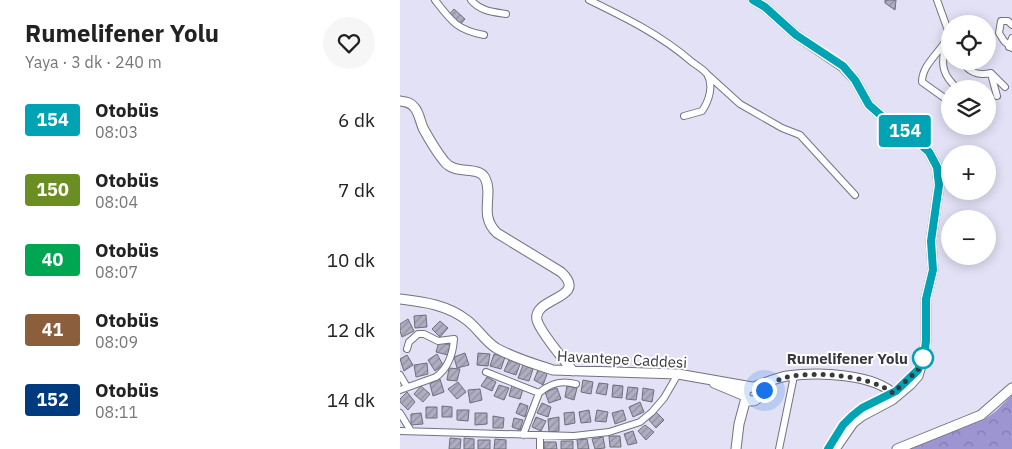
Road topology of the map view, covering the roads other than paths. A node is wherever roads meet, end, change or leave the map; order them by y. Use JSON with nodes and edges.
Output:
{"nodes":[{"id":1,"x":435,"y":0,"type":"edge"},
{"id":2,"x":471,"y":0,"type":"edge"},
{"id":3,"x":589,"y":0,"type":"edge"},
{"id":4,"x":753,"y":0,"type":"edge"},
{"id":5,"x":937,"y":0,"type":"edge"},
{"id":6,"x":602,"y":3,"type":"edge"},
{"id":7,"x":506,"y":14,"type":"dead end"},
{"id":8,"x":942,"y":15,"type":"edge"},
{"id":9,"x":1012,"y":25,"type":"edge"},
{"id":10,"x":484,"y":35,"type":"dead end"},
{"id":11,"x":1012,"y":38,"type":"edge"},
{"id":12,"x":1011,"y":47,"type":"edge"},
{"id":13,"x":941,"y":50,"type":"edge"},
{"id":14,"x":969,"y":70,"type":"edge"},
{"id":15,"x":991,"y":73,"type":"junction"},
{"id":16,"x":707,"y":74,"type":"junction"},
{"id":17,"x":1005,"y":87,"type":"dead end"},
{"id":18,"x":941,"y":96,"type":"edge"},
{"id":19,"x":997,"y":96,"type":"dead end"},
{"id":20,"x":400,"y":101,"type":"edge"},
{"id":21,"x":684,"y":116,"type":"dead end"},
{"id":22,"x":854,"y":194,"type":"dead end"},
{"id":23,"x":400,"y":299,"type":"edge"},
{"id":24,"x":407,"y":349,"type":"dead end"},
{"id":25,"x":572,"y":371,"type":"junction"},
{"id":26,"x":486,"y":372,"type":"dead end"},
{"id":27,"x":678,"y":374,"type":"junction"},
{"id":28,"x":400,"y":375,"type":"edge"},
{"id":29,"x":794,"y":376,"type":"junction"},
{"id":30,"x":712,"y":381,"type":"junction"},
{"id":31,"x":576,"y":384,"type":"dead end"},
{"id":32,"x":407,"y":387,"type":"junction"},
{"id":33,"x":1012,"y":388,"type":"edge"},
{"id":34,"x":400,"y":390,"type":"edge"},
{"id":35,"x":755,"y":392,"type":"junction"},
{"id":36,"x":539,"y":393,"type":"junction"},
{"id":37,"x":894,"y":395,"type":"junction"},
{"id":38,"x":745,"y":397,"type":"junction"},
{"id":39,"x":400,"y":413,"type":"edge"},
{"id":40,"x":411,"y":430,"type":"junction"},
{"id":41,"x":400,"y":431,"type":"edge"},
{"id":42,"x":738,"y":434,"type":"junction"},
{"id":43,"x":523,"y":435,"type":"junction"},
{"id":44,"x":540,"y":435,"type":"junction"},
{"id":45,"x":540,"y":449,"type":"edge"},
{"id":46,"x":736,"y":449,"type":"edge"},
{"id":47,"x":779,"y":449,"type":"edge"},
{"id":48,"x":828,"y":449,"type":"edge"},
{"id":49,"x":835,"y":449,"type":"edge"},
{"id":50,"x":899,"y":449,"type":"edge"}],
"edges":[{"from":1,"to":10,"type":"street"},
{"from":2,"to":7,"type":"street"},
{"from":3,"to":6,"type":"street"},
{"from":4,"to":37,"type":"street"},
{"from":5,"to":8,"type":"street"},
{"from":6,"to":16,"type":"street"},
{"from":9,"to":12,"type":"street"},
{"from":11,"to":12,"type":"street"},
{"from":13,"to":18,"type":"street"},
{"from":14,"to":15,"type":"street"},
{"from":15,"to":17,"type":"street"},
{"from":15,"to":19,"type":"street"},
{"from":16,"to":21,"type":"street"},
{"from":16,"to":22,"type":"street"},
{"from":20,"to":25,"type":"street"},
{"from":23,"to":25,"type":"street","name":"Havantepe Caddesi"},
{"from":24,"to":32,"type":"street"},
{"from":25,"to":27,"type":"street","name":"Havantepe Caddesi"},
{"from":26,"to":36,"type":"street"},
{"from":27,"to":30,"type":"street","name":"Havantepe Caddesi"},
{"from":27,"to":44,"type":"street"},
{"from":28,"to":32,"type":"street"},
{"from":29,"to":35,"type":"street"},
{"from":29,"to":37,"type":"street"},
{"from":29,"to":47,"type":"street"},
{"from":30,"to":35,"type":"street","name":"Havantepe Caddesi"},
{"from":30,"to":38,"type":"street","name":"Havantepe Caddesi"},
{"from":31,"to":36,"type":"street"},
{"from":32,"to":34,"type":"street"},
{"from":33,"to":50,"type":"street"},
{"from":35,"to":38,"type":"street","name":"Havantepe Caddesi"},
{"from":35,"to":42,"type":"street"},
{"from":36,"to":43,"type":"street"},
{"from":37,"to":48,"type":"street"},
{"from":37,"to":49,"type":"street"},
{"from":38,"to":42,"type":"street"},
{"from":39,"to":40,"type":"street"},
{"from":40,"to":41,"type":"street"},
{"from":40,"to":43,"type":"street"},
{"from":42,"to":46,"type":"street"},
{"from":43,"to":44,"type":"street"},
{"from":44,"to":45,"type":"street"}]}
